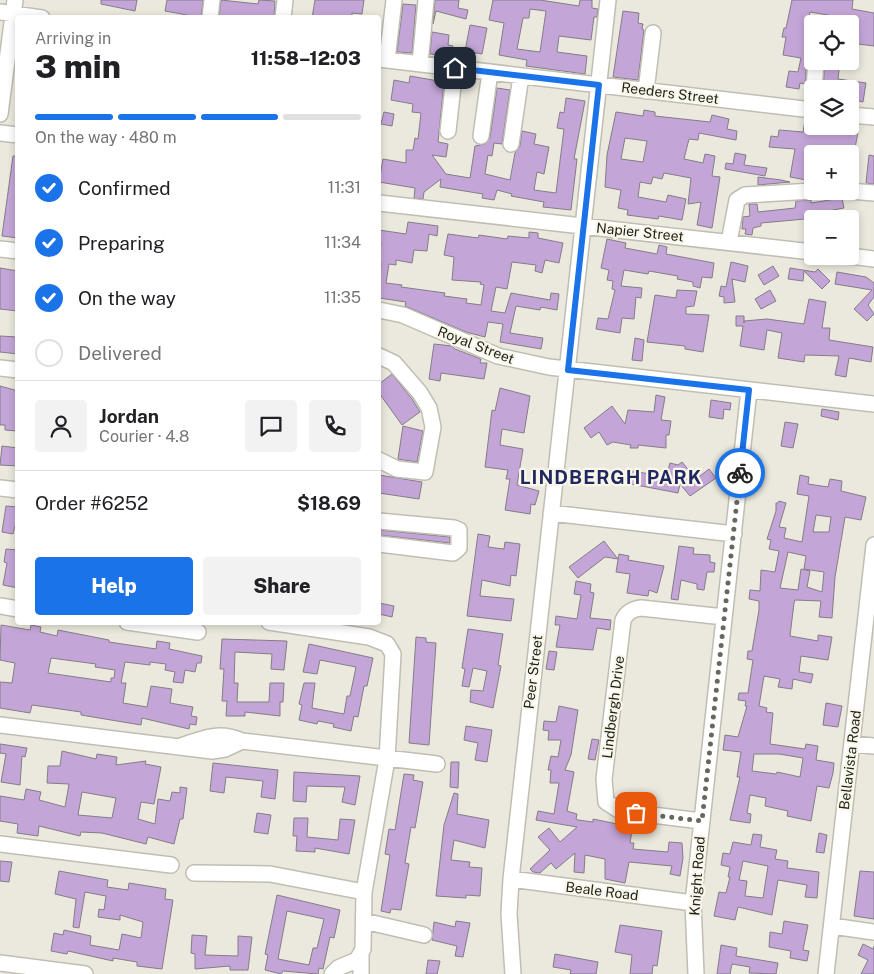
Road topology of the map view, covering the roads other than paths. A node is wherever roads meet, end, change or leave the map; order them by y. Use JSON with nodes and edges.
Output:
{"nodes":[{"id":1,"x":212,"y":0,"type":"edge"},
{"id":2,"x":285,"y":0,"type":"edge"},
{"id":3,"x":394,"y":0,"type":"edge"},
{"id":4,"x":426,"y":0,"type":"edge"},
{"id":5,"x":608,"y":0,"type":"edge"},
{"id":6,"x":9,"y":9,"type":"edge"},
{"id":7,"x":31,"y":15,"type":"edge"},
{"id":8,"x":210,"y":15,"type":"edge"},
{"id":9,"x":283,"y":15,"type":"edge"},
{"id":10,"x":653,"y":33,"type":"dead end"},
{"id":11,"x":383,"y":59,"type":"edge"},
{"id":12,"x":420,"y":64,"type":"junction"},
{"id":13,"x":455,"y":68,"type":"junction"},
{"id":14,"x":490,"y":72,"type":"junction"},
{"id":15,"x":521,"y":76,"type":"junction"},
{"id":16,"x":599,"y":85,"type":"junction"},
{"id":17,"x":646,"y":91,"type":"junction"},
{"id":18,"x":804,"y":106,"type":"edge"},
{"id":19,"x":0,"y":114,"type":"edge"},
{"id":20,"x":859,"y":116,"type":"edge"},
{"id":21,"x":874,"y":117,"type":"edge"},
{"id":22,"x":448,"y":130,"type":"dead end"},
{"id":23,"x":0,"y":132,"type":"edge"},
{"id":24,"x":15,"y":134,"type":"edge"},
{"id":25,"x":481,"y":136,"type":"dead end"},
{"id":26,"x":511,"y":144,"type":"dead end"},
{"id":27,"x":804,"y":191,"type":"edge"},
{"id":28,"x":859,"y":191,"type":"edge"},
{"id":29,"x":874,"y":192,"type":"edge"},
{"id":30,"x":381,"y":203,"type":"edge"},
{"id":31,"x":583,"y":226,"type":"junction"},
{"id":32,"x":729,"y":242,"type":"junction"},
{"id":33,"x":0,"y":249,"type":"edge"},
{"id":34,"x":804,"y":251,"type":"edge"},
{"id":35,"x":15,"y":252,"type":"edge"},
{"id":36,"x":859,"y":257,"type":"edge"},
{"id":37,"x":874,"y":259,"type":"edge"},
{"id":38,"x":381,"y":310,"type":"edge"},
{"id":39,"x":381,"y":357,"type":"edge"},
{"id":40,"x":0,"y":368,"type":"edge"},
{"id":41,"x":15,"y":370,"type":"edge"},
{"id":42,"x":568,"y":370,"type":"junction"},
{"id":43,"x":749,"y":390,"type":"junction"},
{"id":44,"x":874,"y":404,"type":"edge"},
{"id":45,"x":381,"y":461,"type":"edge"},
{"id":46,"x":0,"y":488,"type":"edge"},
{"id":47,"x":15,"y":490,"type":"edge"},
{"id":48,"x":551,"y":513,"type":"junction"},
{"id":49,"x":381,"y":520,"type":"edge"},
{"id":50,"x":734,"y":534,"type":"junction"},
{"id":51,"x":381,"y":544,"type":"edge"},
{"id":52,"x":874,"y":545,"type":"edge"},
{"id":53,"x":0,"y":606,"type":"edge"},
{"id":54,"x":15,"y":608,"type":"edge"},
{"id":55,"x":724,"y":617,"type":"junction"},
{"id":56,"x":148,"y":625,"type":"edge"},
{"id":57,"x":289,"y":625,"type":"edge"},
{"id":58,"x":198,"y":632,"type":"dead end"},
{"id":59,"x":868,"y":654,"type":"edge"},
{"id":60,"x":0,"y":725,"type":"edge"},
{"id":61,"x":852,"y":744,"type":"junction"},
{"id":62,"x":874,"y":746,"type":"edge"},
{"id":63,"x":387,"y":759,"type":"junction"},
{"id":64,"x":437,"y":764,"type":"dead end"},
{"id":65,"x":702,"y":821,"type":"junction"},
{"id":66,"x":0,"y":844,"type":"edge"},
{"id":67,"x":171,"y":865,"type":"dead end"},
{"id":68,"x":194,"y":874,"type":"dead end"},
{"id":69,"x":511,"y":879,"type":"junction"},
{"id":70,"x":364,"y":892,"type":"junction"},
{"id":71,"x":693,"y":903,"type":"junction"},
{"id":72,"x":364,"y":921,"type":"junction"},
{"id":73,"x":832,"y":926,"type":"junction"},
{"id":74,"x":874,"y":932,"type":"edge"},
{"id":75,"x":424,"y":934,"type":"dead end"},
{"id":76,"x":361,"y":955,"type":"junction"},
{"id":77,"x":0,"y":963,"type":"edge"},
{"id":78,"x":85,"y":974,"type":"edge"},
{"id":79,"x":332,"y":974,"type":"edge"},
{"id":80,"x":361,"y":974,"type":"edge"},
{"id":81,"x":513,"y":974,"type":"edge"},
{"id":82,"x":696,"y":974,"type":"edge"},
{"id":83,"x":826,"y":974,"type":"edge"}],
"edges":[{"from":1,"to":8,"type":"street"},
{"from":2,"to":9,"type":"street"},
{"from":3,"to":11,"type":"street"},
{"from":4,"to":12,"type":"street"},
{"from":5,"to":16,"type":"street","name":"Peer Street"},
{"from":6,"to":7,"type":"street"},
{"from":6,"to":19,"type":"street"},
{"from":10,"to":17,"type":"street"},
{"from":11,"to":12,"type":"street","name":"Reeders Street"},
{"from":12,"to":13,"type":"street","name":"Reeders Street"},
{"from":13,"to":14,"type":"street","name":"Reeders Street"},
{"from":13,"to":22,"type":"street"},
{"from":14,"to":15,"type":"street","name":"Reeders Street"},
{"from":14,"to":25,"type":"street"},
{"from":15,"to":16,"type":"street","name":"Reeders Street"},
{"from":15,"to":26,"type":"street"},
{"from":16,"to":17,"type":"street","name":"Reeders Street"},
{"from":16,"to":31,"type":"street","name":"Peer Street"},
{"from":17,"to":18,"type":"street","name":"Reeders Street"},
{"from":20,"to":21,"type":"street"},
{"from":23,"to":24,"type":"street"},
{"from":27,"to":32,"type":"street"},
{"from":28,"to":29,"type":"street"},
{"from":30,"to":31,"type":"street","name":"Napier Street"},
{"from":31,"to":32,"type":"street","name":"Napier Street"},
{"from":31,"to":42,"type":"street","name":"Peer Street"},
{"from":32,"to":34,"type":"street","name":"Napier Street"},
{"from":33,"to":35,"type":"street"},
{"from":36,"to":37,"type":"street"},
{"from":38,"to":42,"type":"street","name":"Royal Street"},
{"from":39,"to":45,"type":"street"},
{"from":40,"to":41,"type":"street"},
{"from":42,"to":43,"type":"street","name":"Royal Street"},
{"from":42,"to":48,"type":"street","name":"Peer Street"},
{"from":43,"to":44,"type":"street","name":"Royal Street"},
{"from":43,"to":50,"type":"street","name":"Knight Road"},
{"from":46,"to":47,"type":"street"},
{"from":48,"to":50,"type":"street"},
{"from":48,"to":69,"type":"street","name":"Peer Street"},
{"from":49,"to":51,"type":"street"},
{"from":50,"to":55,"type":"street","name":"Knight Road"},
{"from":52,"to":59,"type":"street","name":"Bellavista Road"},
{"from":53,"to":54,"type":"street"},
{"from":55,"to":65,"type":"street","name":"Knight Road"},
{"from":55,"to":65,"type":"street","name":"Lindbergh Drive"},
{"from":56,"to":58,"type":"street"},
{"from":57,"to":63,"type":"street"},
{"from":59,"to":61,"type":"street","name":"Bellavista Road"},
{"from":60,"to":63,"type":"street"},
{"from":61,"to":62,"type":"street"},
{"from":61,"to":73,"type":"street","name":"Bellavista Road"},
{"from":63,"to":64,"type":"street"},
{"from":63,"to":70,"type":"street"},
{"from":65,"to":71,"type":"street","name":"Knight Road"},
{"from":66,"to":67,"type":"street"},
{"from":68,"to":70,"type":"street"},
{"from":69,"to":71,"type":"street","name":"Beale Road"},
{"from":69,"to":81,"type":"street","name":"Peer Street"},
{"from":70,"to":72,"type":"street"},
{"from":71,"to":82,"type":"street","name":"Knight Road"},
{"from":72,"to":75,"type":"street"},
{"from":72,"to":76,"type":"street"},
{"from":73,"to":74,"type":"street"},
{"from":73,"to":83,"type":"street","name":"Bellavista Road"},
{"from":76,"to":79,"type":"street"},
{"from":76,"to":80,"type":"street"},
{"from":77,"to":78,"type":"street"}]}
